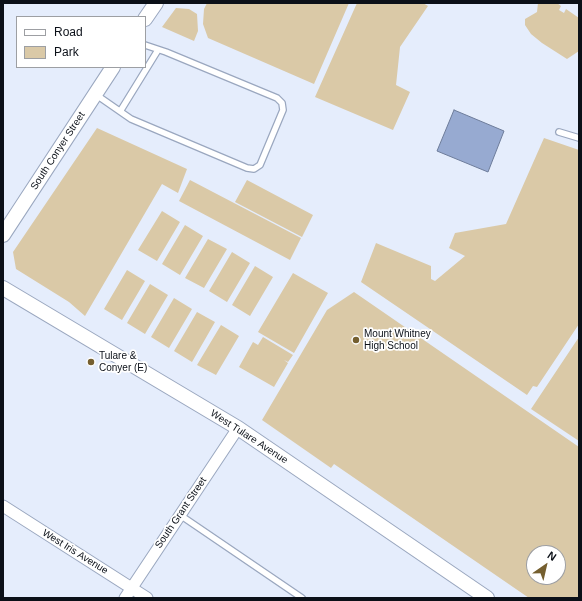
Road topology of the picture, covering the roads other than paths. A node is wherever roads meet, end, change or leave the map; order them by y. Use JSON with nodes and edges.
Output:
{"nodes":[{"id":1,"x":156,"y":3,"type":"edge"},
{"id":2,"x":146,"y":18,"type":"edge"},
{"id":3,"x":146,"y":45,"type":"edge"},
{"id":4,"x":158,"y":50,"type":"junction"},
{"id":5,"x":112,"y":68,"type":"edge"},
{"id":6,"x":95,"y":94,"type":"junction"},
{"id":7,"x":121,"y":110,"type":"junction"},
{"id":8,"x":559,"y":132,"type":"dead end"},
{"id":9,"x":579,"y":138,"type":"edge"},
{"id":10,"x":3,"y":235,"type":"edge"},
{"id":11,"x":3,"y":288,"type":"edge"},
{"id":12,"x":238,"y":428,"type":"junction"},
{"id":13,"x":3,"y":506,"type":"edge"},
{"id":14,"x":179,"y":515,"type":"junction"},
{"id":15,"x":132,"y":587,"type":"junction"},
{"id":16,"x":125,"y":598,"type":"edge"},
{"id":17,"x":147,"y":598,"type":"edge"},
{"id":18,"x":302,"y":598,"type":"edge"},
{"id":19,"x":487,"y":598,"type":"edge"}],
"edges":[{"from":1,"to":2,"type":"street"},
{"from":3,"to":4,"type":"lane"},
{"from":4,"to":7,"type":"lane"},
{"from":4,"to":7,"type":"lane"},
{"from":5,"to":6,"type":"street","name":"South Conyer Street"},
{"from":6,"to":7,"type":"lane"},
{"from":6,"to":10,"type":"street","name":"South Conyer Street"},
{"from":8,"to":9,"type":"lane"},
{"from":11,"to":12,"type":"street","name":"West Tulare Avenue"},
{"from":12,"to":14,"type":"street","name":"South Grant Street"},
{"from":12,"to":19,"type":"street","name":"West Tulare Avenue"},
{"from":13,"to":15,"type":"street","name":"West Iris Avenue"},
{"from":14,"to":15,"type":"street","name":"South Grant Street"},
{"from":14,"to":18,"type":"lane"},
{"from":15,"to":16,"type":"street","name":"South Grant Street"},
{"from":15,"to":17,"type":"street","name":"West Iris Avenue"}]}
